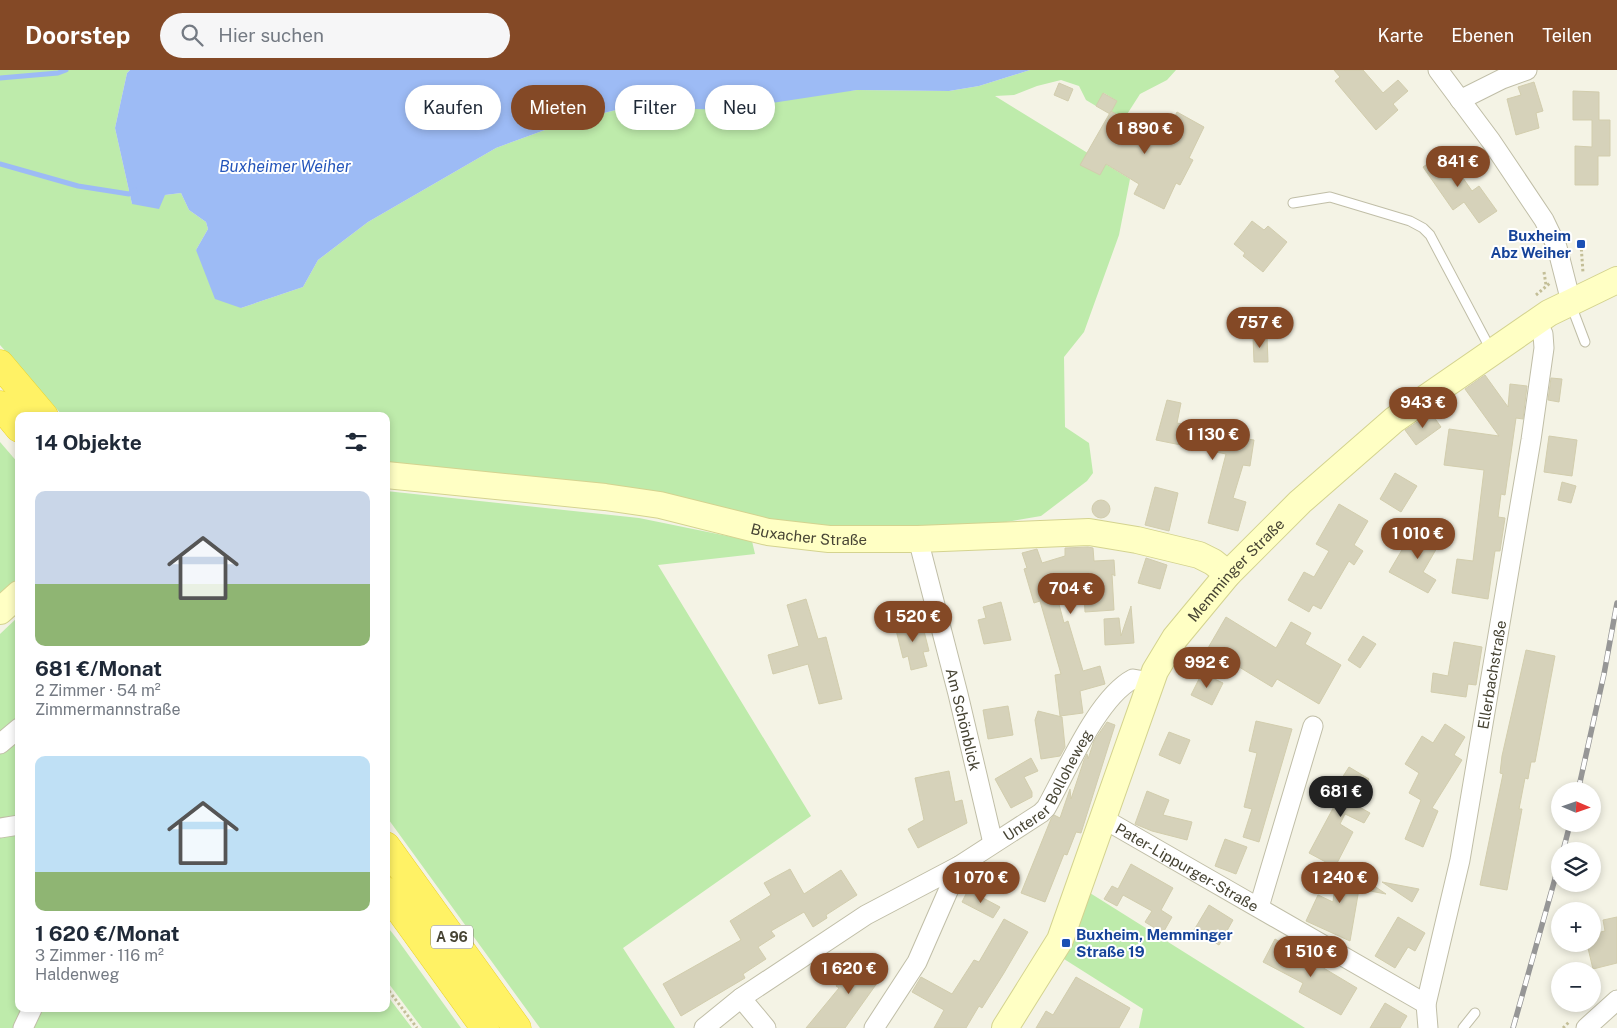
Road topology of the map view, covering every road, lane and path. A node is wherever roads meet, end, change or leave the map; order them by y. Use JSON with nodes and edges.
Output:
{"nodes":[{"id":1,"x":1438,"y":70,"type":"edge"},
{"id":2,"x":1527,"y":70,"type":"edge"},
{"id":3,"x":1460,"y":100,"type":"junction"},
{"id":4,"x":1293,"y":203,"type":"dead end"},
{"id":5,"x":1581,"y":244,"type":"dead end"},
{"id":6,"x":1614,"y":281,"type":"edge"},
{"id":7,"x":1573,"y":286,"type":"junction"},
{"id":8,"x":1535,"y":310,"type":"junction"},
{"id":9,"x":1585,"y":342,"type":"dead end"},
{"id":10,"x":1492,"y":352,"type":"junction"},
{"id":11,"x":0,"y":364,"type":"edge"},
{"id":12,"x":0,"y":405,"type":"edge"},
{"id":13,"x":41,"y":412,"type":"edge"},
{"id":14,"x":15,"y":423,"type":"edge"},
{"id":15,"x":390,"y":475,"type":"edge"},
{"id":16,"x":918,"y":539,"type":"junction"},
{"id":17,"x":1228,"y":574,"type":"junction"},
{"id":18,"x":15,"y":598,"type":"edge"},
{"id":19,"x":0,"y":611,"type":"edge"},
{"id":20,"x":1150,"y":682,"type":"junction"},
{"id":21,"x":1313,"y":726,"type":"dead end"},
{"id":22,"x":15,"y":731,"type":"edge"},
{"id":23,"x":0,"y":744,"type":"edge"},
{"id":24,"x":1104,"y":819,"type":"junction"},
{"id":25,"x":15,"y":826,"type":"edge"},
{"id":26,"x":0,"y":828,"type":"edge"},
{"id":27,"x":993,"y":843,"type":"junction"},
{"id":28,"x":390,"y":852,"type":"edge"},
{"id":29,"x":959,"y":866,"type":"junction"},
{"id":30,"x":390,"y":897,"type":"edge"},
{"id":31,"x":1259,"y":907,"type":"junction"},
{"id":32,"x":390,"y":992,"type":"edge"},
{"id":33,"x":741,"y":998,"type":"junction"},
{"id":34,"x":1617,"y":1000,"type":"edge"},
{"id":35,"x":1426,"y":1004,"type":"junction"},
{"id":36,"x":31,"y":1012,"type":"edge"},
{"id":37,"x":1475,"y":1013,"type":"dead end"},
{"id":38,"x":23,"y":1028,"type":"edge"},
{"id":39,"x":417,"y":1028,"type":"edge"},
{"id":40,"x":485,"y":1028,"type":"edge"},
{"id":41,"x":517,"y":1028,"type":"edge"},
{"id":42,"x":704,"y":1028,"type":"edge"},
{"id":43,"x":766,"y":1028,"type":"edge"},
{"id":44,"x":874,"y":1028,"type":"edge"},
{"id":45,"x":1005,"y":1028,"type":"edge"},
{"id":46,"x":1428,"y":1028,"type":"edge"},
{"id":47,"x":1463,"y":1028,"type":"edge"},
{"id":48,"x":1586,"y":1028,"type":"edge"}],
"edges":[{"from":1,"to":3,"type":"street"},
{"from":2,"to":3,"type":"street"},
{"from":3,"to":7,"type":"street"},
{"from":4,"to":10,"type":"lane"},
{"from":5,"to":7,"type":"path"},
{"from":6,"to":7,"type":"street","name":"Memminger Straße"},
{"from":7,"to":8,"type":"street","name":"Memminger Straße"},
{"from":7,"to":8,"type":"path"},
{"from":7,"to":9,"type":"lane"},
{"from":8,"to":10,"type":"street","name":"Memminger Straße"},
{"from":8,"to":35,"type":"street","name":"Ellerbachstraße"},
{"from":10,"to":17,"type":"street","name":"Memminger Straße"},
{"from":11,"to":13,"type":"highway"},
{"from":12,"to":14,"type":"highway"},
{"from":15,"to":16,"type":"street","name":"Buxacher Straße"},
{"from":16,"to":17,"type":"street","name":"Buxacher Straße"},
{"from":16,"to":27,"type":"street","name":"Am Schönblick"},
{"from":17,"to":20,"type":"street","name":"Memminger Straße"},
{"from":18,"to":19,"type":"street"},
{"from":20,"to":24,"type":"street","name":"Memminger Straße"},
{"from":20,"to":27,"type":"street","name":"Unterer Bolloheweg"},
{"from":21,"to":31,"type":"street"},
{"from":22,"to":23,"type":"street"},
{"from":24,"to":31,"type":"street","name":"Pater-Lippurger-Straße"},
{"from":24,"to":45,"type":"street","name":"Memminger Straße"},
{"from":25,"to":26,"type":"street"},
{"from":27,"to":29,"type":"street","name":"Unterer Bolloheweg"},
{"from":28,"to":41,"type":"highway","number":"A 96"},
{"from":29,"to":33,"type":"street","name":"Unterer Bolloheweg"},
{"from":29,"to":44,"type":"street"},
{"from":30,"to":40,"type":"highway","number":"A 96"},
{"from":31,"to":35,"type":"street","name":"Pater-Lippurger-Straße"},
{"from":32,"to":39,"type":"path"},
{"from":33,"to":42,"type":"street","name":"Unterer Bolloheweg"},
{"from":33,"to":43,"type":"street"},
{"from":34,"to":48,"type":"street"},
{"from":35,"to":46,"type":"street","name":"Ellerbachstraße"},
{"from":36,"to":38,"type":"street"},
{"from":37,"to":47,"type":"lane"}]}
